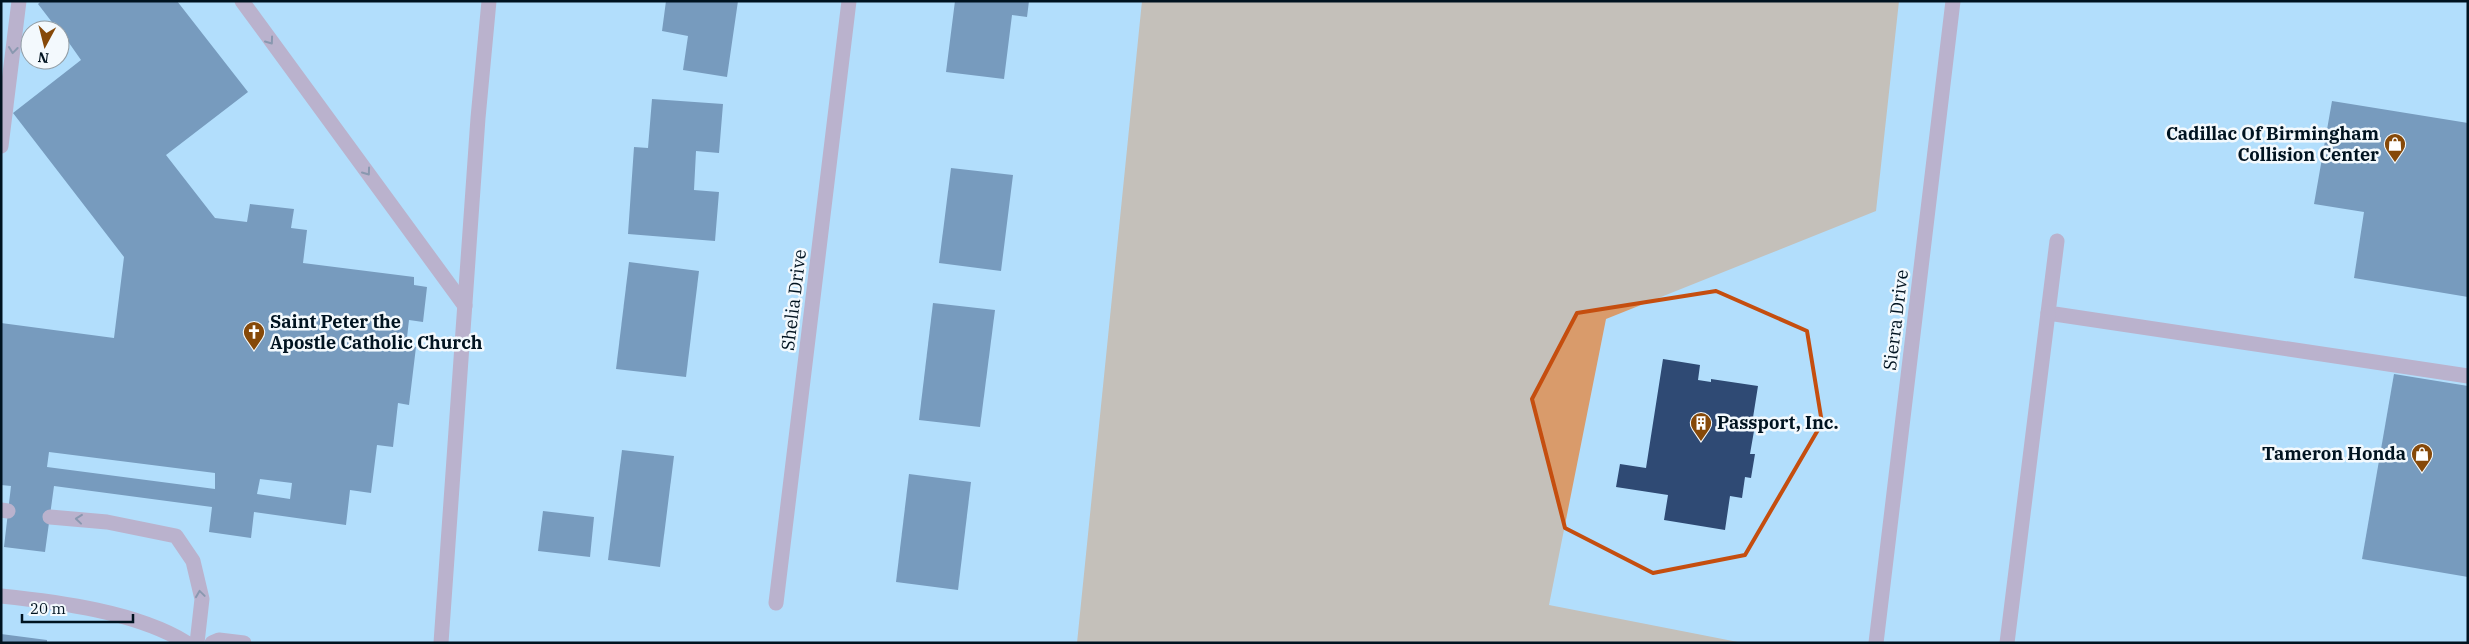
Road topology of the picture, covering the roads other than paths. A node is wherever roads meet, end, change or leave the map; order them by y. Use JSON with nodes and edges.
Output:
{"nodes":[{"id":1,"x":19,"y":1,"type":"edge"},
{"id":2,"x":242,"y":1,"type":"edge"},
{"id":3,"x":489,"y":1,"type":"edge"},
{"id":4,"x":850,"y":1,"type":"edge"},
{"id":5,"x":1953,"y":1,"type":"edge"},
{"id":6,"x":1,"y":146,"type":"edge"},
{"id":7,"x":2057,"y":241,"type":"dead end"},
{"id":8,"x":465,"y":306,"type":"junction"},
{"id":9,"x":2048,"y":313,"type":"junction"},
{"id":10,"x":2468,"y":376,"type":"edge"},
{"id":11,"x":50,"y":516,"type":"dead end"},
{"id":12,"x":1,"y":596,"type":"edge"},
{"id":13,"x":776,"y":603,"type":"dead end"},
{"id":14,"x":187,"y":643,"type":"edge"},
{"id":15,"x":197,"y":643,"type":"edge"},
{"id":16,"x":212,"y":643,"type":"edge"},
{"id":17,"x":244,"y":643,"type":"edge"},
{"id":18,"x":441,"y":643,"type":"edge"},
{"id":19,"x":1876,"y":643,"type":"edge"},
{"id":20,"x":2007,"y":643,"type":"edge"}],
"edges":[{"from":1,"to":6,"type":"street","one_way":true},
{"from":2,"to":8,"type":"street","one_way":true},
{"from":3,"to":8,"type":"street"},
{"from":4,"to":13,"type":"street","name":"Shelia Drive"},
{"from":5,"to":19,"type":"street","name":"Sierra Drive"},
{"from":7,"to":9,"type":"street"},
{"from":8,"to":18,"type":"street"},
{"from":9,"to":10,"type":"street"},
{"from":9,"to":20,"type":"street"},
{"from":15,"to":11,"type":"street","one_way":true},
{"from":12,"to":14,"type":"street"},
{"from":16,"to":17,"type":"street"}]}
